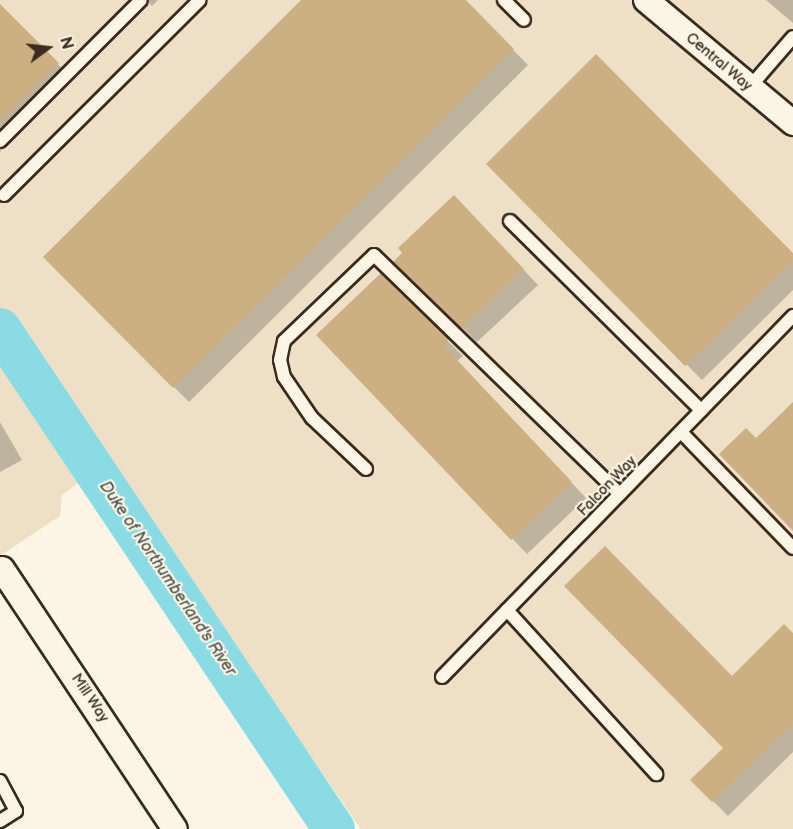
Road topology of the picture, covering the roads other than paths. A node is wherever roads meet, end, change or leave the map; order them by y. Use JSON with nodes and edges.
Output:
{"nodes":[{"id":1,"x":141,"y":0,"type":"edge"},
{"id":2,"x":200,"y":0,"type":"edge"},
{"id":3,"x":504,"y":0,"type":"edge"},
{"id":4,"x":646,"y":0,"type":"edge"},
{"id":5,"x":524,"y":20,"type":"dead end"},
{"id":6,"x":793,"y":37,"type":"edge"},
{"id":7,"x":749,"y":88,"type":"junction"},
{"id":8,"x":793,"y":123,"type":"edge"},
{"id":9,"x":0,"y":141,"type":"edge"},
{"id":10,"x":4,"y":195,"type":"dead end"},
{"id":11,"x":510,"y":220,"type":"dead end"},
{"id":12,"x":791,"y":321,"type":"edge"},
{"id":13,"x":701,"y":410,"type":"junction"},
{"id":14,"x":681,"y":432,"type":"junction"},
{"id":15,"x":366,"y":469,"type":"dead end"},
{"id":16,"x":620,"y":494,"type":"junction"},
{"id":17,"x":793,"y":548,"type":"edge"},
{"id":18,"x":2,"y":569,"type":"dead end"},
{"id":19,"x":507,"y":610,"type":"junction"},
{"id":20,"x":442,"y":677,"type":"dead end"},
{"id":21,"x":656,"y":774,"type":"dead end"},
{"id":22,"x":0,"y":782,"type":"edge"},
{"id":23,"x":0,"y":821,"type":"edge"},
{"id":24,"x":175,"y":829,"type":"edge"}],
"edges":[{"from":1,"to":9,"type":"lane"},
{"from":2,"to":10,"type":"lane"},
{"from":3,"to":5,"type":"lane"},
{"from":4,"to":7,"type":"street","name":"Central Way"},
{"from":6,"to":7,"type":"lane"},
{"from":7,"to":8,"type":"street","name":"Central Way"},
{"from":11,"to":13,"type":"lane"},
{"from":12,"to":13,"type":"lane","name":"Falcon Way"},
{"from":13,"to":14,"type":"lane","name":"Falcon Way"},
{"from":14,"to":16,"type":"lane","name":"Falcon Way"},
{"from":14,"to":17,"type":"lane"},
{"from":15,"to":16,"type":"lane"},
{"from":16,"to":19,"type":"lane","name":"Falcon Way"},
{"from":18,"to":24,"type":"street","name":"Mill Way"},
{"from":19,"to":20,"type":"lane","name":"Falcon Way"},
{"from":19,"to":21,"type":"lane"},
{"from":22,"to":23,"type":"lane"}]}
